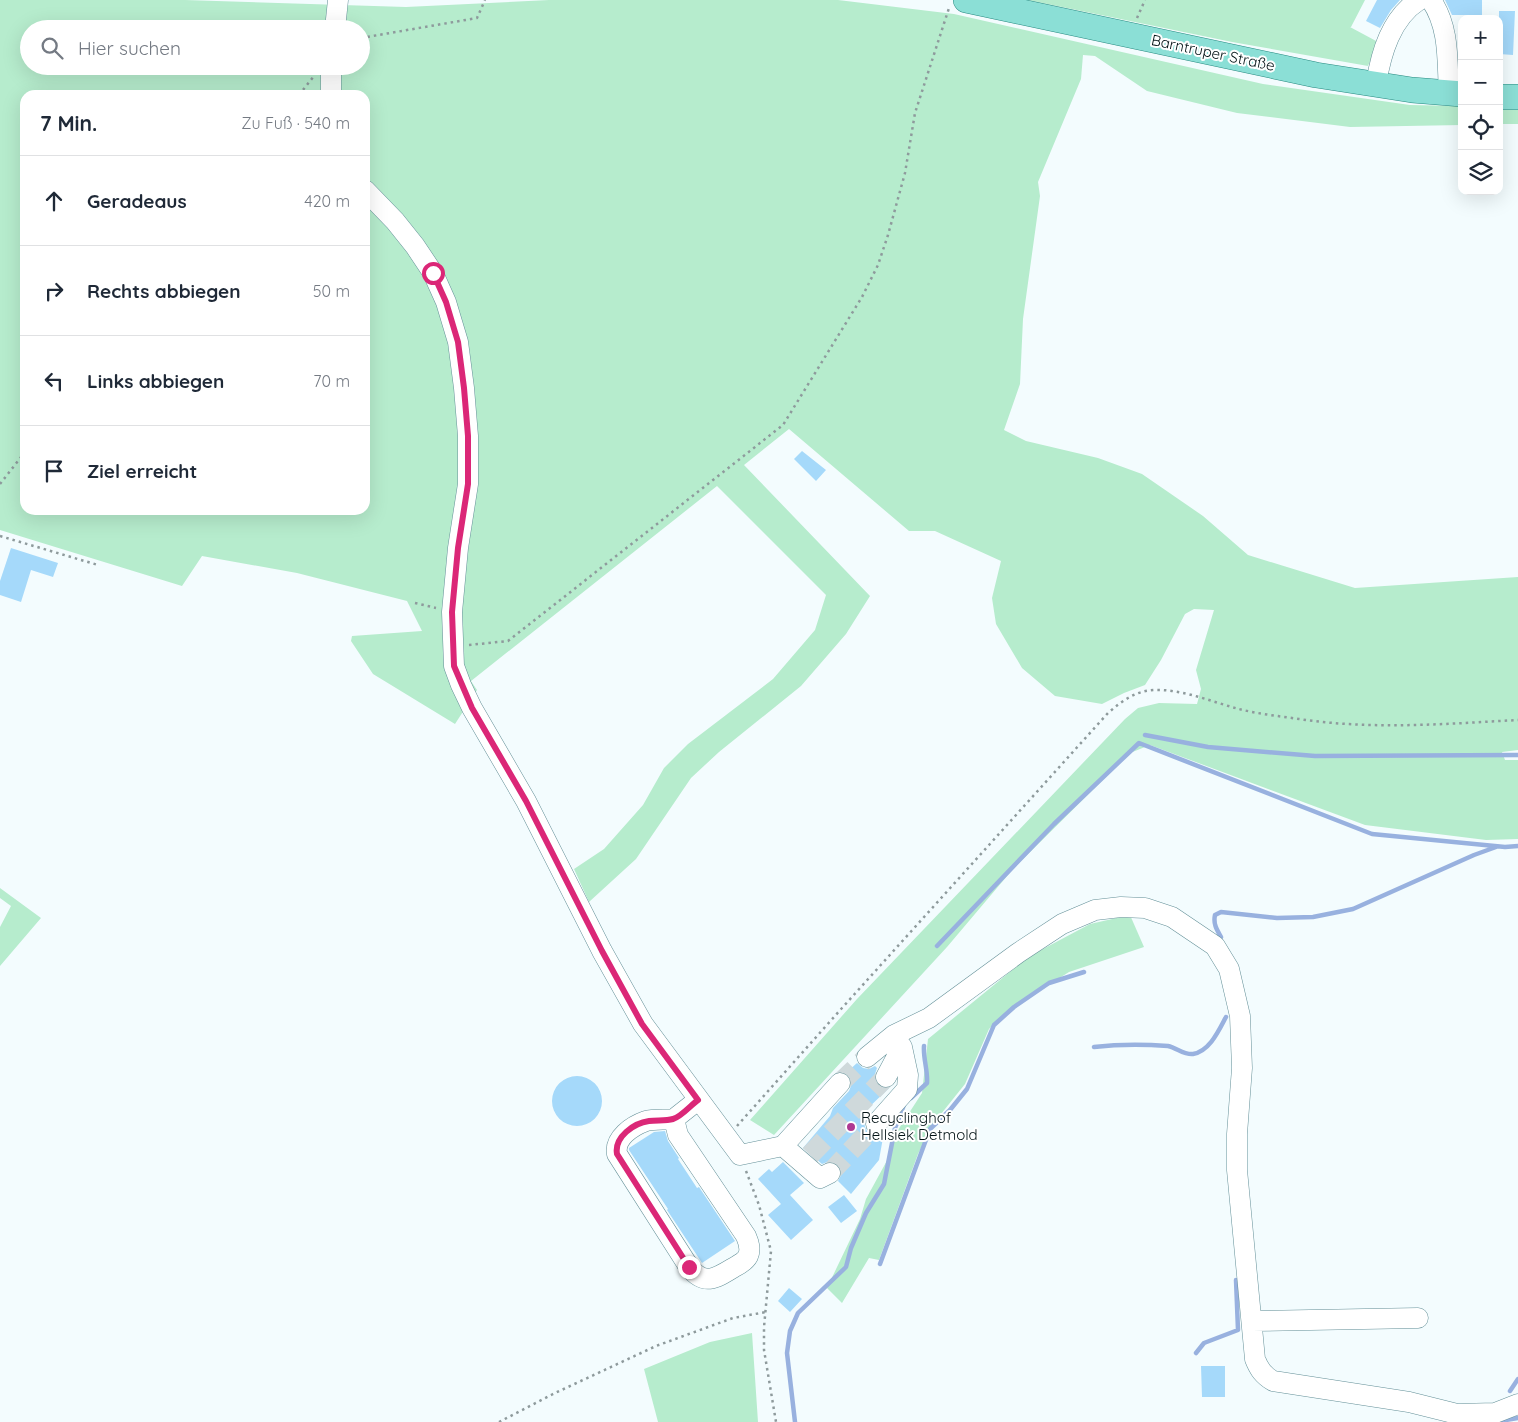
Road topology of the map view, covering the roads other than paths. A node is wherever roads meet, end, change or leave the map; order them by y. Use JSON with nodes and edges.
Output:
{"nodes":[{"id":1,"x":338,"y":0,"type":"edge"},
{"id":2,"x":966,"y":0,"type":"edge"},
{"id":3,"x":1419,"y":0,"type":"edge"},
{"id":4,"x":1431,"y":0,"type":"edge"},
{"id":5,"x":336,"y":20,"type":"edge"},
{"id":6,"x":325,"y":75,"type":"edge"},
{"id":7,"x":1455,"y":82,"type":"edge"},
{"id":8,"x":1376,"y":84,"type":"junction"},
{"id":9,"x":329,"y":90,"type":"edge"},
{"id":10,"x":1503,"y":96,"type":"edge"},
{"id":11,"x":1518,"y":97,"type":"edge"},
{"id":12,"x":370,"y":195,"type":"edge"},
{"id":13,"x":898,"y":1041,"type":"junction"},
{"id":14,"x":867,"y":1057,"type":"tunnel mouth"},
{"id":15,"x":886,"y":1077,"type":"tunnel mouth"},
{"id":16,"x":840,"y":1083,"type":"tunnel mouth"},
{"id":17,"x":698,"y":1100,"type":"junction"},
{"id":18,"x":674,"y":1119,"type":"junction"},
{"id":19,"x":876,"y":1124,"type":"tunnel mouth"},
{"id":20,"x":783,"y":1146,"type":"junction"},
{"id":21,"x":830,"y":1173,"type":"dead end"},
{"id":22,"x":1418,"y":1318,"type":"dead end"},
{"id":23,"x":1252,"y":1321,"type":"junction"},
{"id":24,"x":1518,"y":1404,"type":"edge"}],
"edges":[{"from":1,"to":5,"type":"lane"},
{"from":2,"to":8,"type":"main road","name":"Barntruper Straße"},
{"from":3,"to":8,"type":"lane"},
{"from":4,"to":7,"type":"lane"},
{"from":6,"to":9,"type":"lane"},
{"from":7,"to":8,"type":"main road","name":"Barntruper Straße"},
{"from":10,"to":11,"type":"main road"},
{"from":12,"to":17,"type":"lane"},
{"from":13,"to":14,"type":"lane"},
{"from":13,"to":15,"type":"lane"},
{"from":13,"to":19,"type":"lane"},
{"from":13,"to":23,"type":"lane"},
{"from":16,"to":20,"type":"lane"},
{"from":17,"to":18,"type":"lane"},
{"from":17,"to":20,"type":"lane"},
{"from":18,"to":18,"type":"lane"},
{"from":20,"to":21,"type":"lane"},
{"from":22,"to":23,"type":"lane"},
{"from":23,"to":24,"type":"lane"}]}
